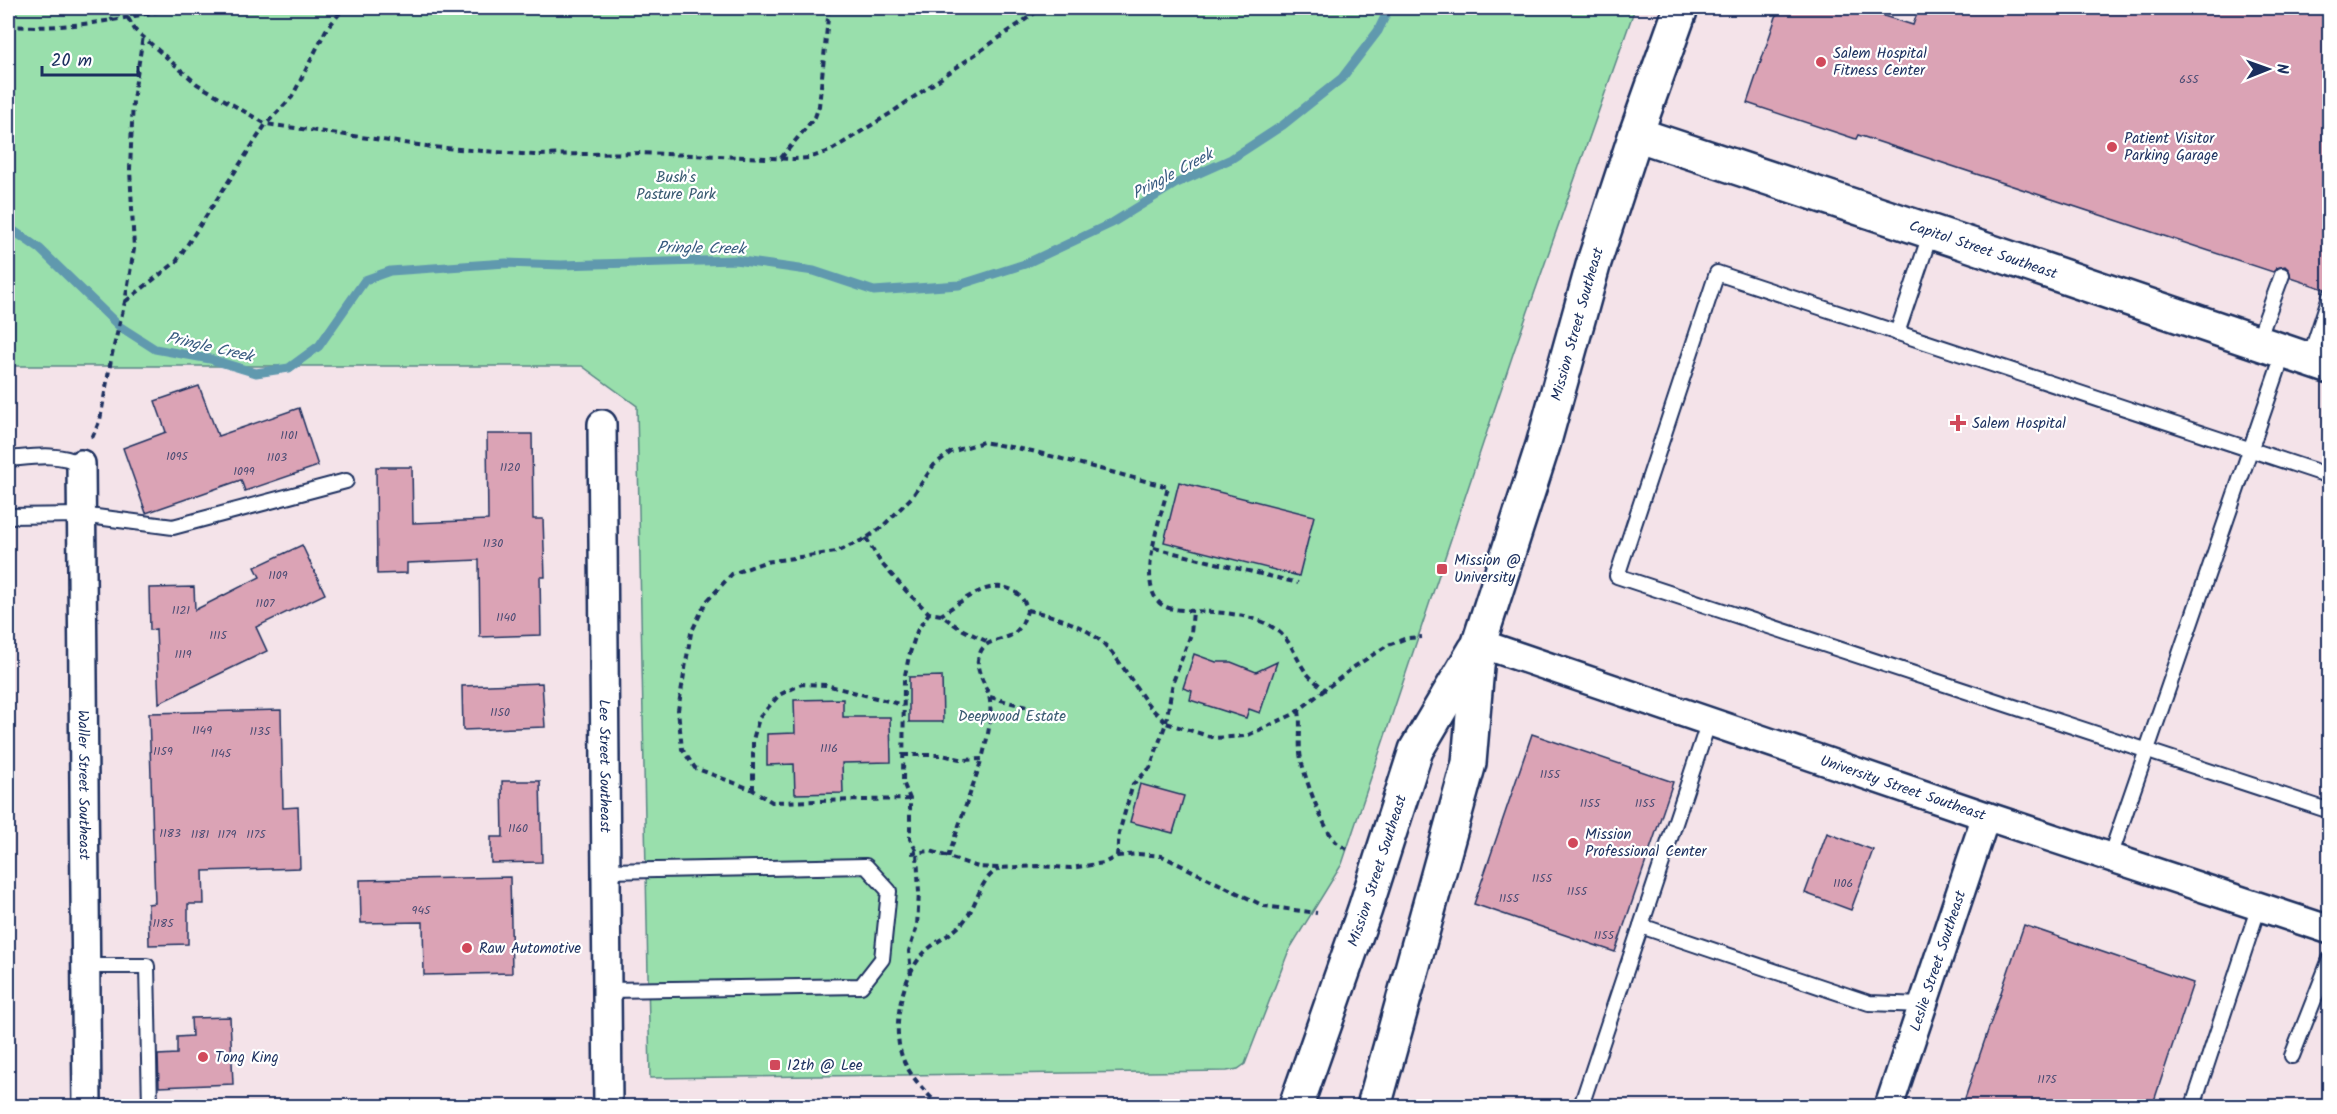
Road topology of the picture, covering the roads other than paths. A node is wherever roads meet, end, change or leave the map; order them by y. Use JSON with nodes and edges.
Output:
{"nodes":[{"id":1,"x":1681,"y":8,"type":"edge"},
{"id":2,"x":1636,"y":134,"type":"junction"},
{"id":3,"x":1931,"y":232,"type":"junction"},
{"id":4,"x":2282,"y":275,"type":"dead end"},
{"id":5,"x":2330,"y":296,"type":"edge"},
{"id":6,"x":1897,"y":333,"type":"junction"},
{"id":7,"x":2295,"y":356,"type":"edge"},
{"id":8,"x":602,"y":424,"type":"dead end"},
{"id":9,"x":2252,"y":450,"type":"junction"},
{"id":10,"x":8,"y":459,"type":"edge"},
{"id":11,"x":81,"y":464,"type":"joint"},
{"id":12,"x":2330,"y":476,"type":"edge"},
{"id":13,"x":346,"y":481,"type":"dead end"},
{"id":14,"x":81,"y":515,"type":"junction"},
{"id":15,"x":8,"y":516,"type":"edge"},
{"id":16,"x":1479,"y":643,"type":"junction"},
{"id":17,"x":1708,"y":721,"type":"junction"},
{"id":18,"x":2147,"y":751,"type":"junction"},
{"id":19,"x":2330,"y":811,"type":"edge"},
{"id":20,"x":1986,"y":816,"type":"junction"},
{"id":21,"x":2110,"y":857,"type":"junction"},
{"id":22,"x":606,"y":872,"type":"junction"},
{"id":23,"x":2259,"y":906,"type":"junction"},
{"id":24,"x":1641,"y":926,"type":"junction"},
{"id":25,"x":2330,"y":930,"type":"edge"},
{"id":26,"x":2330,"y":959,"type":"edge"},
{"id":27,"x":86,"y":966,"type":"junction"},
{"id":28,"x":607,"y":990,"type":"junction"},
{"id":29,"x":1923,"y":1005,"type":"junction"},
{"id":30,"x":2292,"y":1056,"type":"dead end"},
{"id":31,"x":87,"y":1107,"type":"edge"},
{"id":32,"x":150,"y":1107,"type":"edge"},
{"id":33,"x":608,"y":1107,"type":"edge"},
{"id":34,"x":1296,"y":1107,"type":"edge"},
{"id":35,"x":1374,"y":1107,"type":"edge"},
{"id":36,"x":1581,"y":1107,"type":"edge"},
{"id":37,"x":1889,"y":1107,"type":"edge"},
{"id":38,"x":2193,"y":1107,"type":"edge"}],
"edges":[{"from":1,"to":2,"type":"main road","name":"Mission Street Southeast"},
{"from":2,"to":3,"type":"main road","name":"Capitol Street Southeast"},
{"from":2,"to":16,"type":"main road","name":"Mission Street Southeast"},
{"from":3,"to":6,"type":"lane"},
{"from":3,"to":7,"type":"main road","name":"Capitol Street Southeast"},
{"from":4,"to":7,"type":"lane"},
{"from":5,"to":7,"type":"lane"},
{"from":6,"to":9,"type":"lane"},
{"from":6,"to":18,"type":"lane"},
{"from":7,"to":9,"type":"lane"},
{"from":8,"to":22,"type":"street","name":"Lee Street Southeast"},
{"from":9,"to":12,"type":"lane"},
{"from":9,"to":18,"type":"lane"},
{"from":10,"to":11,"type":"lane"},
{"from":11,"to":14,"type":"street","name":"Waller Street Southeast"},
{"from":13,"to":14,"type":"lane"},
{"from":14,"to":15,"type":"lane"},
{"from":14,"to":27,"type":"street","name":"Waller Street Southeast"},
{"from":16,"to":17,"type":"street","name":"University Street Southeast"},
{"from":16,"to":34,"type":"main road","name":"Mission Street Southeast"},
{"from":16,"to":35,"type":"main road","name":"Mission Street Southeast"},
{"from":17,"to":20,"type":"street","name":"University Street Southeast"},
{"from":17,"to":24,"type":"lane"},
{"from":18,"to":19,"type":"lane"},
{"from":18,"to":21,"type":"lane"},
{"from":20,"to":21,"type":"street","name":"University Street Southeast"},
{"from":20,"to":29,"type":"street","name":"Leslie Street Southeast"},
{"from":21,"to":23,"type":"street","name":"University Street Southeast"},
{"from":22,"to":28,"type":"street","name":"Lee Street Southeast"},
{"from":22,"to":28,"type":"lane"},
{"from":23,"to":25,"type":"street","name":"University Street Southeast"},
{"from":23,"to":38,"type":"lane"},
{"from":24,"to":29,"type":"lane"},
{"from":24,"to":36,"type":"lane"},
{"from":26,"to":30,"type":"lane"},
{"from":27,"to":31,"type":"street","name":"Waller Street Southeast"},
{"from":27,"to":32,"type":"lane"},
{"from":28,"to":33,"type":"street","name":"Lee Street Southeast"},
{"from":29,"to":37,"type":"street","name":"Leslie Street Southeast"}]}
